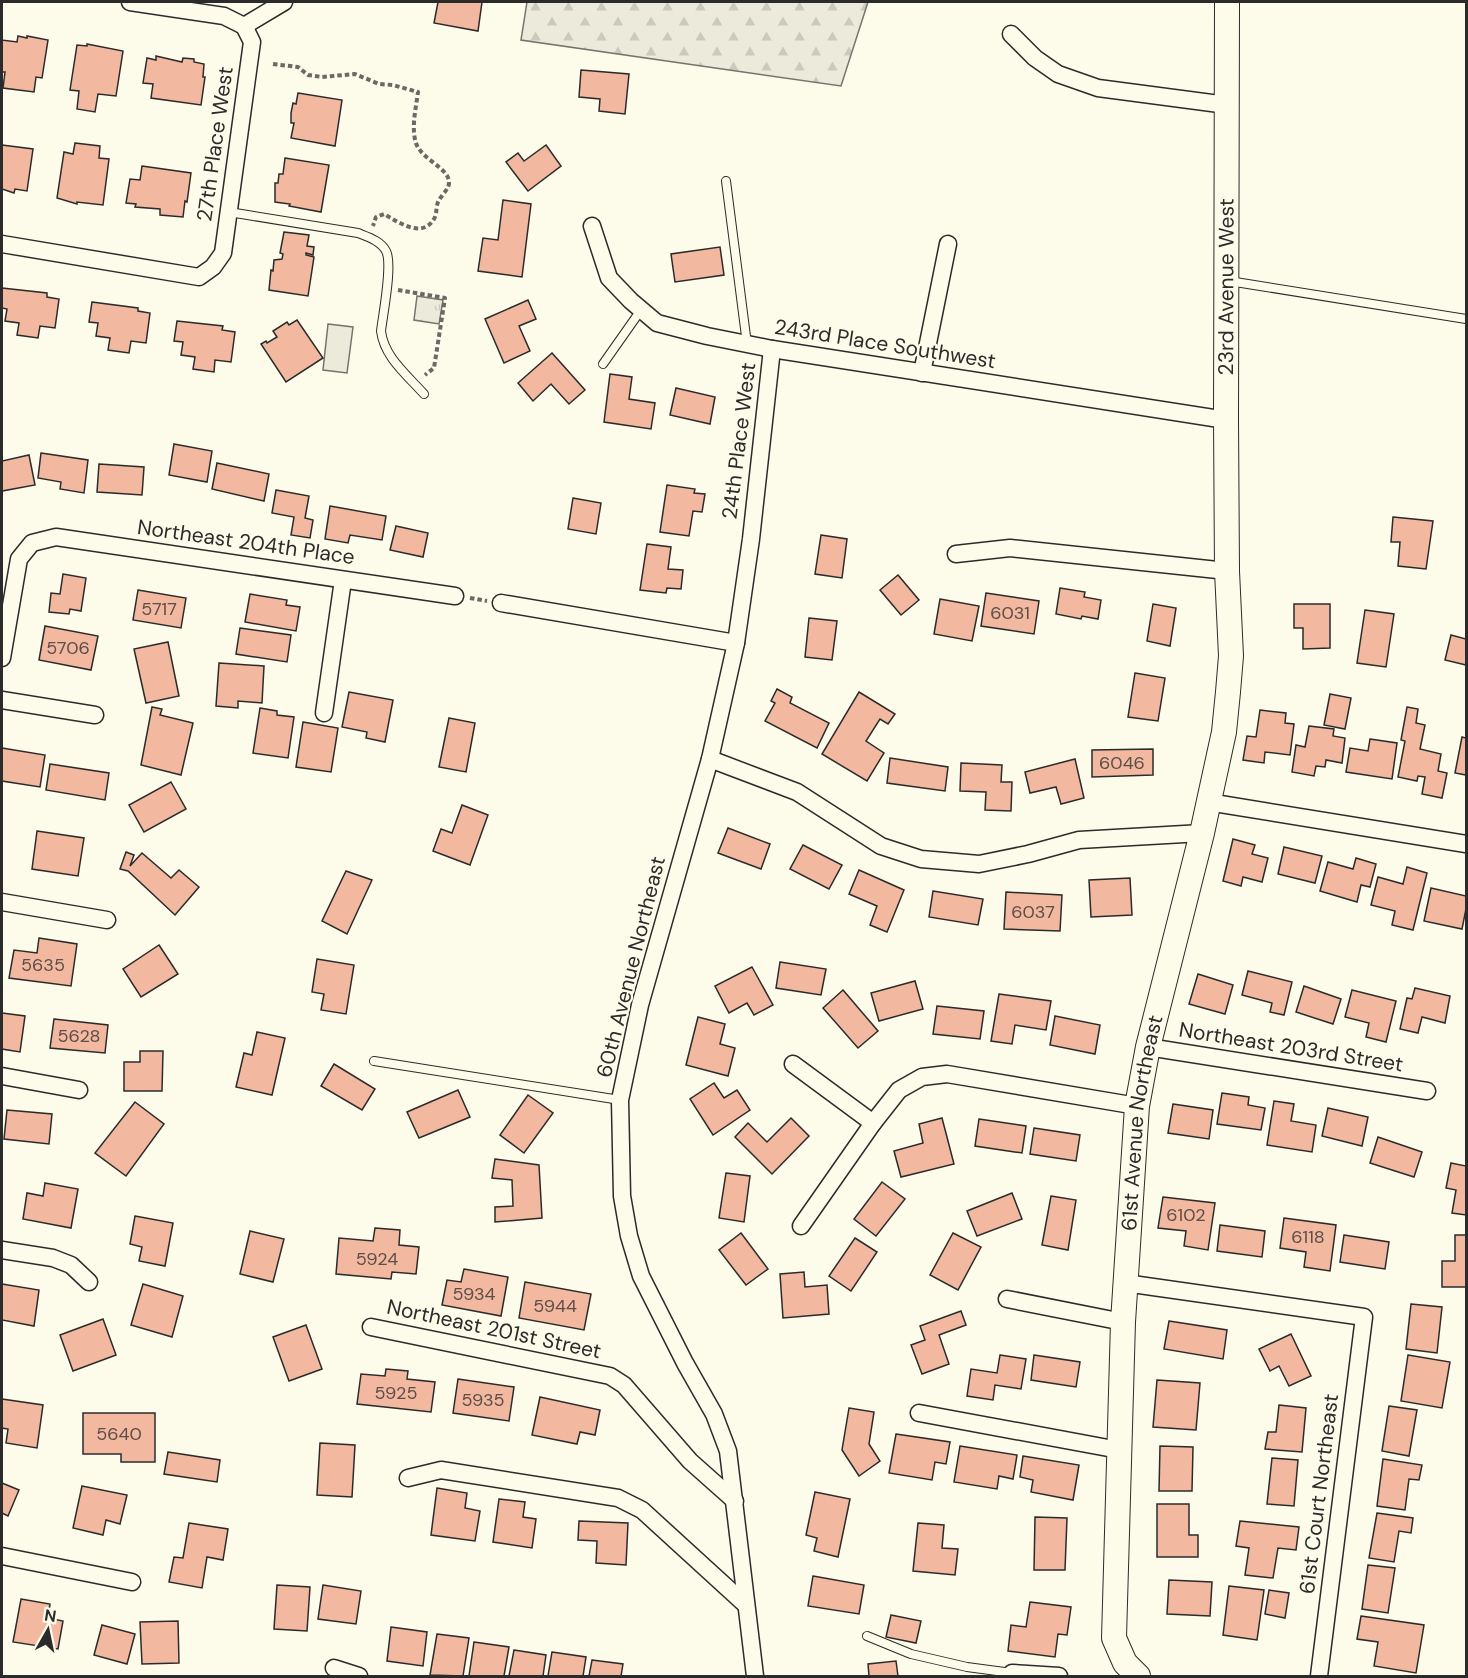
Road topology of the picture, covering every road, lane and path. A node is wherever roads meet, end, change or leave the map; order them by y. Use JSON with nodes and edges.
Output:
{"nodes":[{"id":1,"x":130,"y":2,"type":"edge"},
{"id":2,"x":284,"y":2,"type":"edge"},
{"id":3,"x":1227,"y":2,"type":"edge"},
{"id":4,"x":244,"y":26,"type":"junction"},
{"id":5,"x":1011,"y":34,"type":"dead end"},
{"id":6,"x":273,"y":64,"type":"dead end"},
{"id":7,"x":1227,"y":105,"type":"junction"},
{"id":8,"x":726,"y":181,"type":"dead end"},
{"id":9,"x":229,"y":212,"type":"junction"},
{"id":10,"x":592,"y":226,"type":"dead end"},
{"id":11,"x":369,"y":238,"type":"junction"},
{"id":12,"x":2,"y":243,"type":"edge"},
{"id":13,"x":948,"y":244,"type":"dead end"},
{"id":14,"x":1226,"y":280,"type":"junction"},
{"id":15,"x":386,"y":288,"type":"junction"},
{"id":16,"x":641,"y":310,"type":"junction"},
{"id":17,"x":1467,"y":319,"type":"edge"},
{"id":18,"x":747,"y":344,"type":"junction"},
{"id":19,"x":772,"y":349,"type":"junction"},
{"id":20,"x":603,"y":364,"type":"dead end"},
{"id":21,"x":922,"y":373,"type":"junction"},
{"id":22,"x":414,"y":383,"type":"junction"},
{"id":23,"x":424,"y":394,"type":"dead end"},
{"id":24,"x":1226,"y":420,"type":"junction"},
{"id":25,"x":750,"y":539,"type":"joint"},
{"id":26,"x":956,"y":554,"type":"dead end"},
{"id":27,"x":1227,"y":571,"type":"junction"},
{"id":28,"x":343,"y":580,"type":"junction"},
{"id":29,"x":455,"y":596,"type":"joint"},
{"id":30,"x":501,"y":603,"type":"joint"},
{"id":31,"x":736,"y":643,"type":"junction"},
{"id":32,"x":2,"y":658,"type":"edge"},
{"id":33,"x":2,"y":700,"type":"edge"},
{"id":34,"x":324,"y":713,"type":"dead end"},
{"id":35,"x":95,"y":715,"type":"dead end"},
{"id":36,"x":710,"y":759,"type":"junction"},
{"id":37,"x":1209,"y":802,"type":"junction"},
{"id":38,"x":1202,"y":833,"type":"junction"},
{"id":39,"x":1467,"y":844,"type":"edge"},
{"id":40,"x":2,"y":902,"type":"edge"},
{"id":41,"x":107,"y":920,"type":"dead end"},
{"id":42,"x":1148,"y":1047,"type":"junction"},
{"id":43,"x":374,"y":1061,"type":"dead end"},
{"id":44,"x":793,"y":1064,"type":"dead end"},
{"id":45,"x":2,"y":1076,"type":"edge"},
{"id":46,"x":79,"y":1090,"type":"dead end"},
{"id":47,"x":1427,"y":1091,"type":"dead end"},
{"id":48,"x":620,"y":1100,"type":"junction"},
{"id":49,"x":1137,"y":1106,"type":"junction"},
{"id":50,"x":873,"y":1123,"type":"junction"},
{"id":51,"x":801,"y":1226,"type":"dead end"},
{"id":52,"x":2,"y":1250,"type":"edge"},
{"id":53,"x":89,"y":1282,"type":"dead end"},
{"id":54,"x":1125,"y":1283,"type":"junction"},
{"id":55,"x":1007,"y":1299,"type":"dead end"},
{"id":56,"x":1123,"y":1322,"type":"junction"},
{"id":57,"x":371,"y":1327,"type":"dead end"},
{"id":58,"x":919,"y":1413,"type":"dead end"},
{"id":59,"x":1119,"y":1450,"type":"junction"},
{"id":60,"x":408,"y":1478,"type":"dead end"},
{"id":61,"x":735,"y":1501,"type":"junction"},
{"id":62,"x":2,"y":1556,"type":"edge"},
{"id":63,"x":132,"y":1582,"type":"dead end"},
{"id":64,"x":746,"y":1605,"type":"junction"},
{"id":65,"x":867,"y":1636,"type":"dead end"},
{"id":66,"x":334,"y":1668,"type":"dead end"},
{"id":67,"x":1012,"y":1675,"type":"edge"},
{"id":68,"x":359,"y":1677,"type":"edge"},
{"id":69,"x":755,"y":1677,"type":"edge"},
{"id":70,"x":1059,"y":1677,"type":"edge"},
{"id":71,"x":1138,"y":1677,"type":"edge"},
{"id":72,"x":1319,"y":1677,"type":"edge"}],
"edges":[{"from":1,"to":4,"type":"street"},
{"from":2,"to":4,"type":"street"},
{"from":3,"to":7,"type":"street","name":"23rd Avenue West"},
{"from":4,"to":9,"type":"street","name":"27th Place West"},
{"from":5,"to":7,"type":"street"},
{"from":6,"to":11,"type":"path"},
{"from":7,"to":14,"type":"street","name":"23rd Avenue West"},
{"from":8,"to":18,"type":"lane"},
{"from":9,"to":11,"type":"lane"},
{"from":9,"to":12,"type":"street","name":"27th Place West"},
{"from":10,"to":16,"type":"street","name":"243rd Place Southwest"},
{"from":11,"to":15,"type":"lane"},
{"from":13,"to":21,"type":"street"},
{"from":14,"to":17,"type":"lane"},
{"from":14,"to":24,"type":"street","name":"23rd Avenue West"},
{"from":15,"to":22,"type":"lane"},
{"from":15,"to":22,"type":"path"},
{"from":16,"to":18,"type":"street","name":"243rd Place Southwest"},
{"from":16,"to":20,"type":"lane"},
{"from":18,"to":19,"type":"street","name":"243rd Place Southwest"},
{"from":19,"to":21,"type":"street","name":"243rd Place Southwest"},
{"from":19,"to":25,"type":"street","name":"24th Place West"},
{"from":21,"to":24,"type":"street","name":"243rd Place Southwest"},
{"from":22,"to":23,"type":"lane"},
{"from":24,"to":27,"type":"street","name":"23rd Avenue West"},
{"from":25,"to":31,"type":"street","name":"60th Avenue Northeast"},
{"from":26,"to":27,"type":"street"},
{"from":27,"to":37,"type":"street","name":"61st Avenue Northeast"},
{"from":28,"to":29,"type":"street","name":"Northeast 204th Place"},
{"from":28,"to":32,"type":"street","name":"Northeast 204th Place"},
{"from":28,"to":34,"type":"street"},
{"from":29,"to":30,"type":"path"},
{"from":30,"to":31,"type":"street"},
{"from":31,"to":36,"type":"street","name":"60th Avenue Northeast"},
{"from":33,"to":35,"type":"street"},
{"from":36,"to":38,"type":"street"},
{"from":36,"to":48,"type":"street","name":"60th Avenue Northeast"},
{"from":37,"to":38,"type":"street","name":"61st Avenue Northeast"},
{"from":37,"to":39,"type":"street"},
{"from":38,"to":42,"type":"street","name":"61st Avenue Northeast"},
{"from":40,"to":41,"type":"street"},
{"from":42,"to":47,"type":"street","name":"Northeast 203rd Street"},
{"from":42,"to":49,"type":"street","name":"61st Avenue Northeast"},
{"from":43,"to":48,"type":"lane"},
{"from":44,"to":50,"type":"street"},
{"from":45,"to":46,"type":"street"},
{"from":48,"to":61,"type":"street","name":"60th Avenue Northeast"},
{"from":49,"to":50,"type":"street"},
{"from":49,"to":54,"type":"street","name":"61st Avenue Northeast"},
{"from":50,"to":51,"type":"street"},
{"from":52,"to":53,"type":"street"},
{"from":54,"to":56,"type":"street","name":"61st Avenue Northeast"},
{"from":54,"to":72,"type":"street","name":"61st Court Northeast"},
{"from":55,"to":56,"type":"street"},
{"from":56,"to":59,"type":"street","name":"61st Avenue Northeast"},
{"from":57,"to":61,"type":"street","name":"Northeast 201st Street"},
{"from":58,"to":59,"type":"street"},
{"from":59,"to":71,"type":"street","name":"61st Avenue Northeast"},
{"from":60,"to":64,"type":"street"},
{"from":61,"to":64,"type":"street","name":"60th Avenue Northeast"},
{"from":62,"to":63,"type":"street"},
{"from":64,"to":69,"type":"street","name":"60th Avenue Northeast"},
{"from":65,"to":67,"type":"lane"},
{"from":66,"to":68,"type":"street"},
{"from":67,"to":70,"type":"street"}]}
